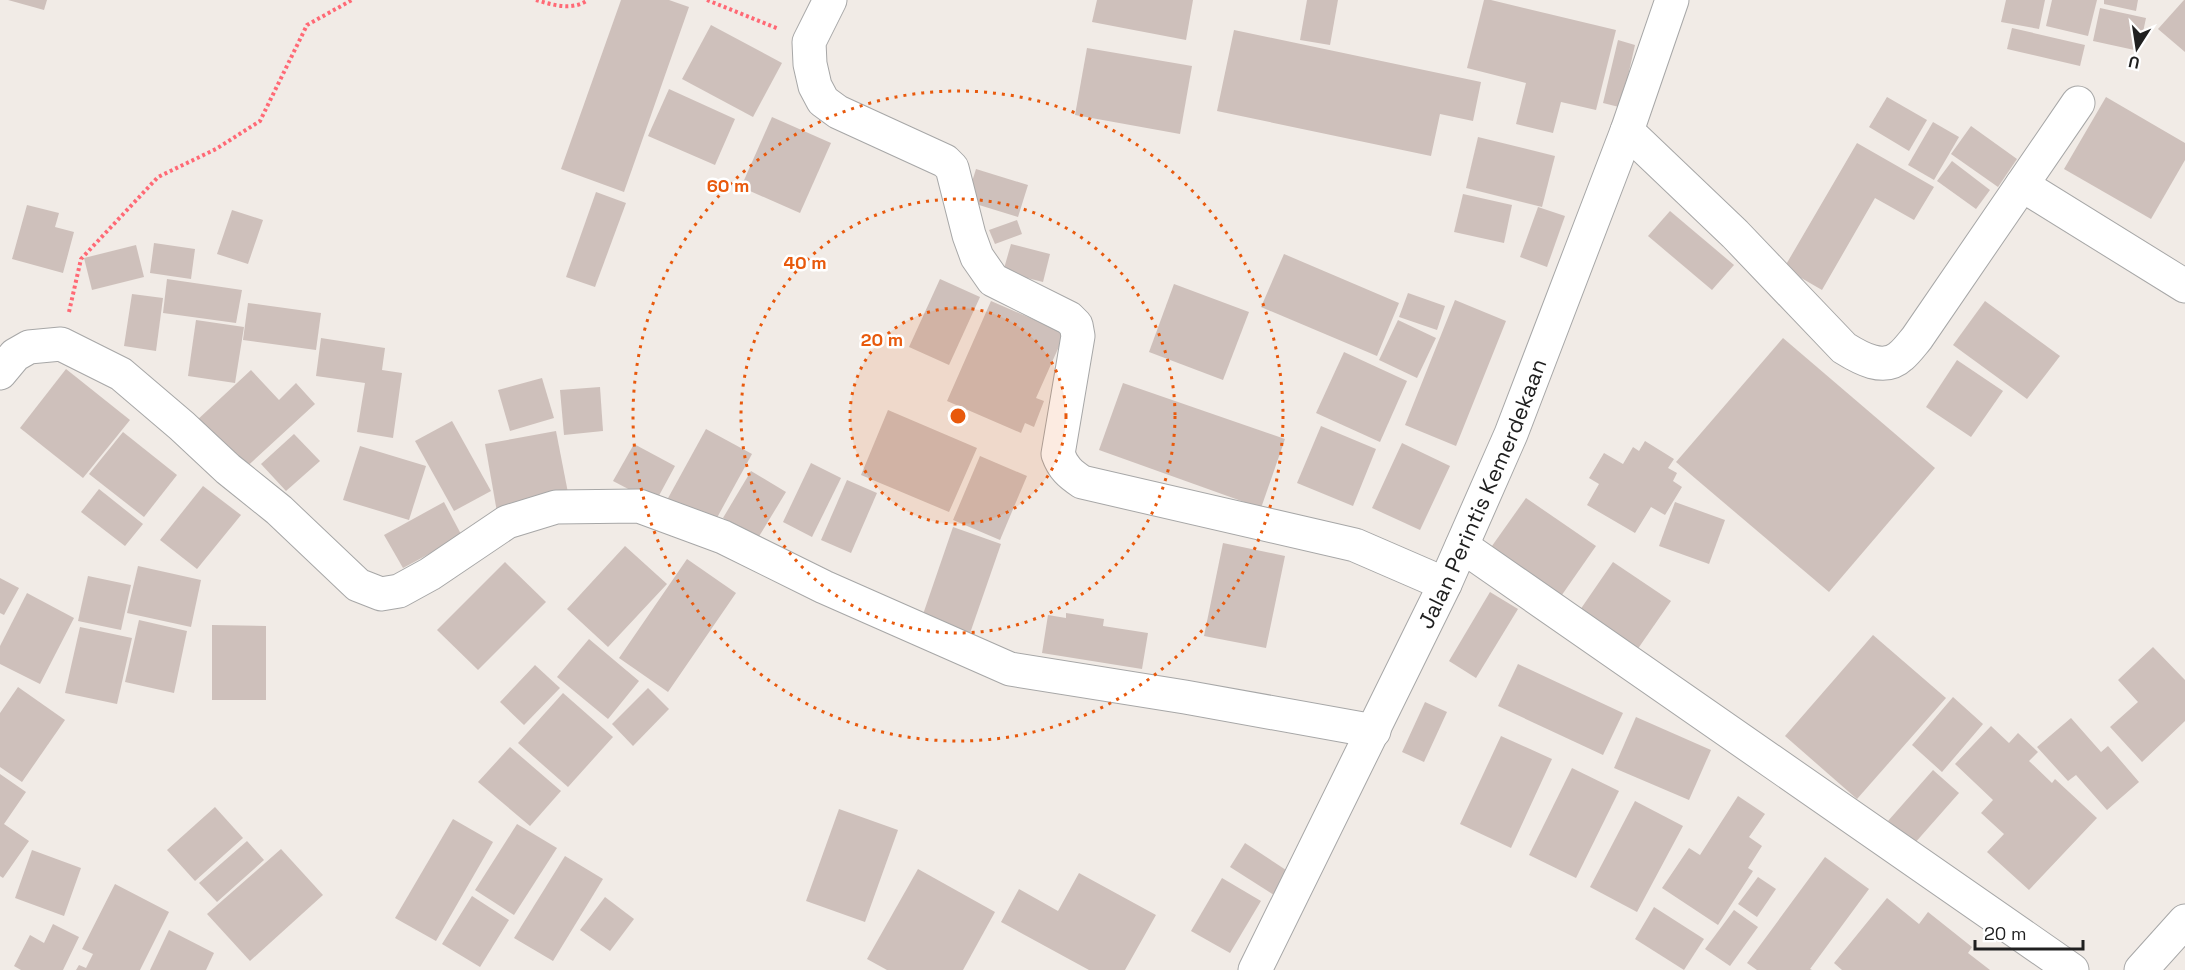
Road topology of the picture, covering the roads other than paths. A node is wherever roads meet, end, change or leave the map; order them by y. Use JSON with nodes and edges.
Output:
{"nodes":[{"id":1,"x":830,"y":0,"type":"edge"},
{"id":2,"x":1672,"y":0,"type":"edge"},
{"id":3,"x":2078,"y":103,"type":"dead end"},
{"id":4,"x":1627,"y":130,"type":"junction"},
{"id":5,"x":2022,"y":185,"type":"junction"},
{"id":6,"x":2185,"y":286,"type":"edge"},
{"id":7,"x":0,"y":373,"type":"edge"},
{"id":8,"x":1462,"y":546,"type":"junction"},
{"id":9,"x":1445,"y":584,"type":"junction"},
{"id":10,"x":1374,"y":731,"type":"junction"},
{"id":11,"x":2185,"y":921,"type":"edge"},
{"id":12,"x":1255,"y":970,"type":"edge"},
{"id":13,"x":2072,"y":970,"type":"edge"},
{"id":14,"x":2141,"y":970,"type":"edge"}],
"edges":[{"from":1,"to":9,"type":"street"},
{"from":2,"to":4,"type":"street","name":"Jalan Perintis Kemerdekaan"},
{"from":3,"to":5,"type":"street"},
{"from":4,"to":5,"type":"street"},
{"from":4,"to":8,"type":"street","name":"Jalan Perintis Kemerdekaan"},
{"from":5,"to":6,"type":"street"},
{"from":7,"to":10,"type":"street"},
{"from":8,"to":9,"type":"street","name":"Jalan Perintis Kemerdekaan"},
{"from":8,"to":13,"type":"street"},
{"from":9,"to":10,"type":"street","name":"Jalan Perintis Kemerdekaan"},
{"from":10,"to":12,"type":"street","name":"Jalan Perintis Kemerdekaan"},
{"from":11,"to":14,"type":"street"}]}
